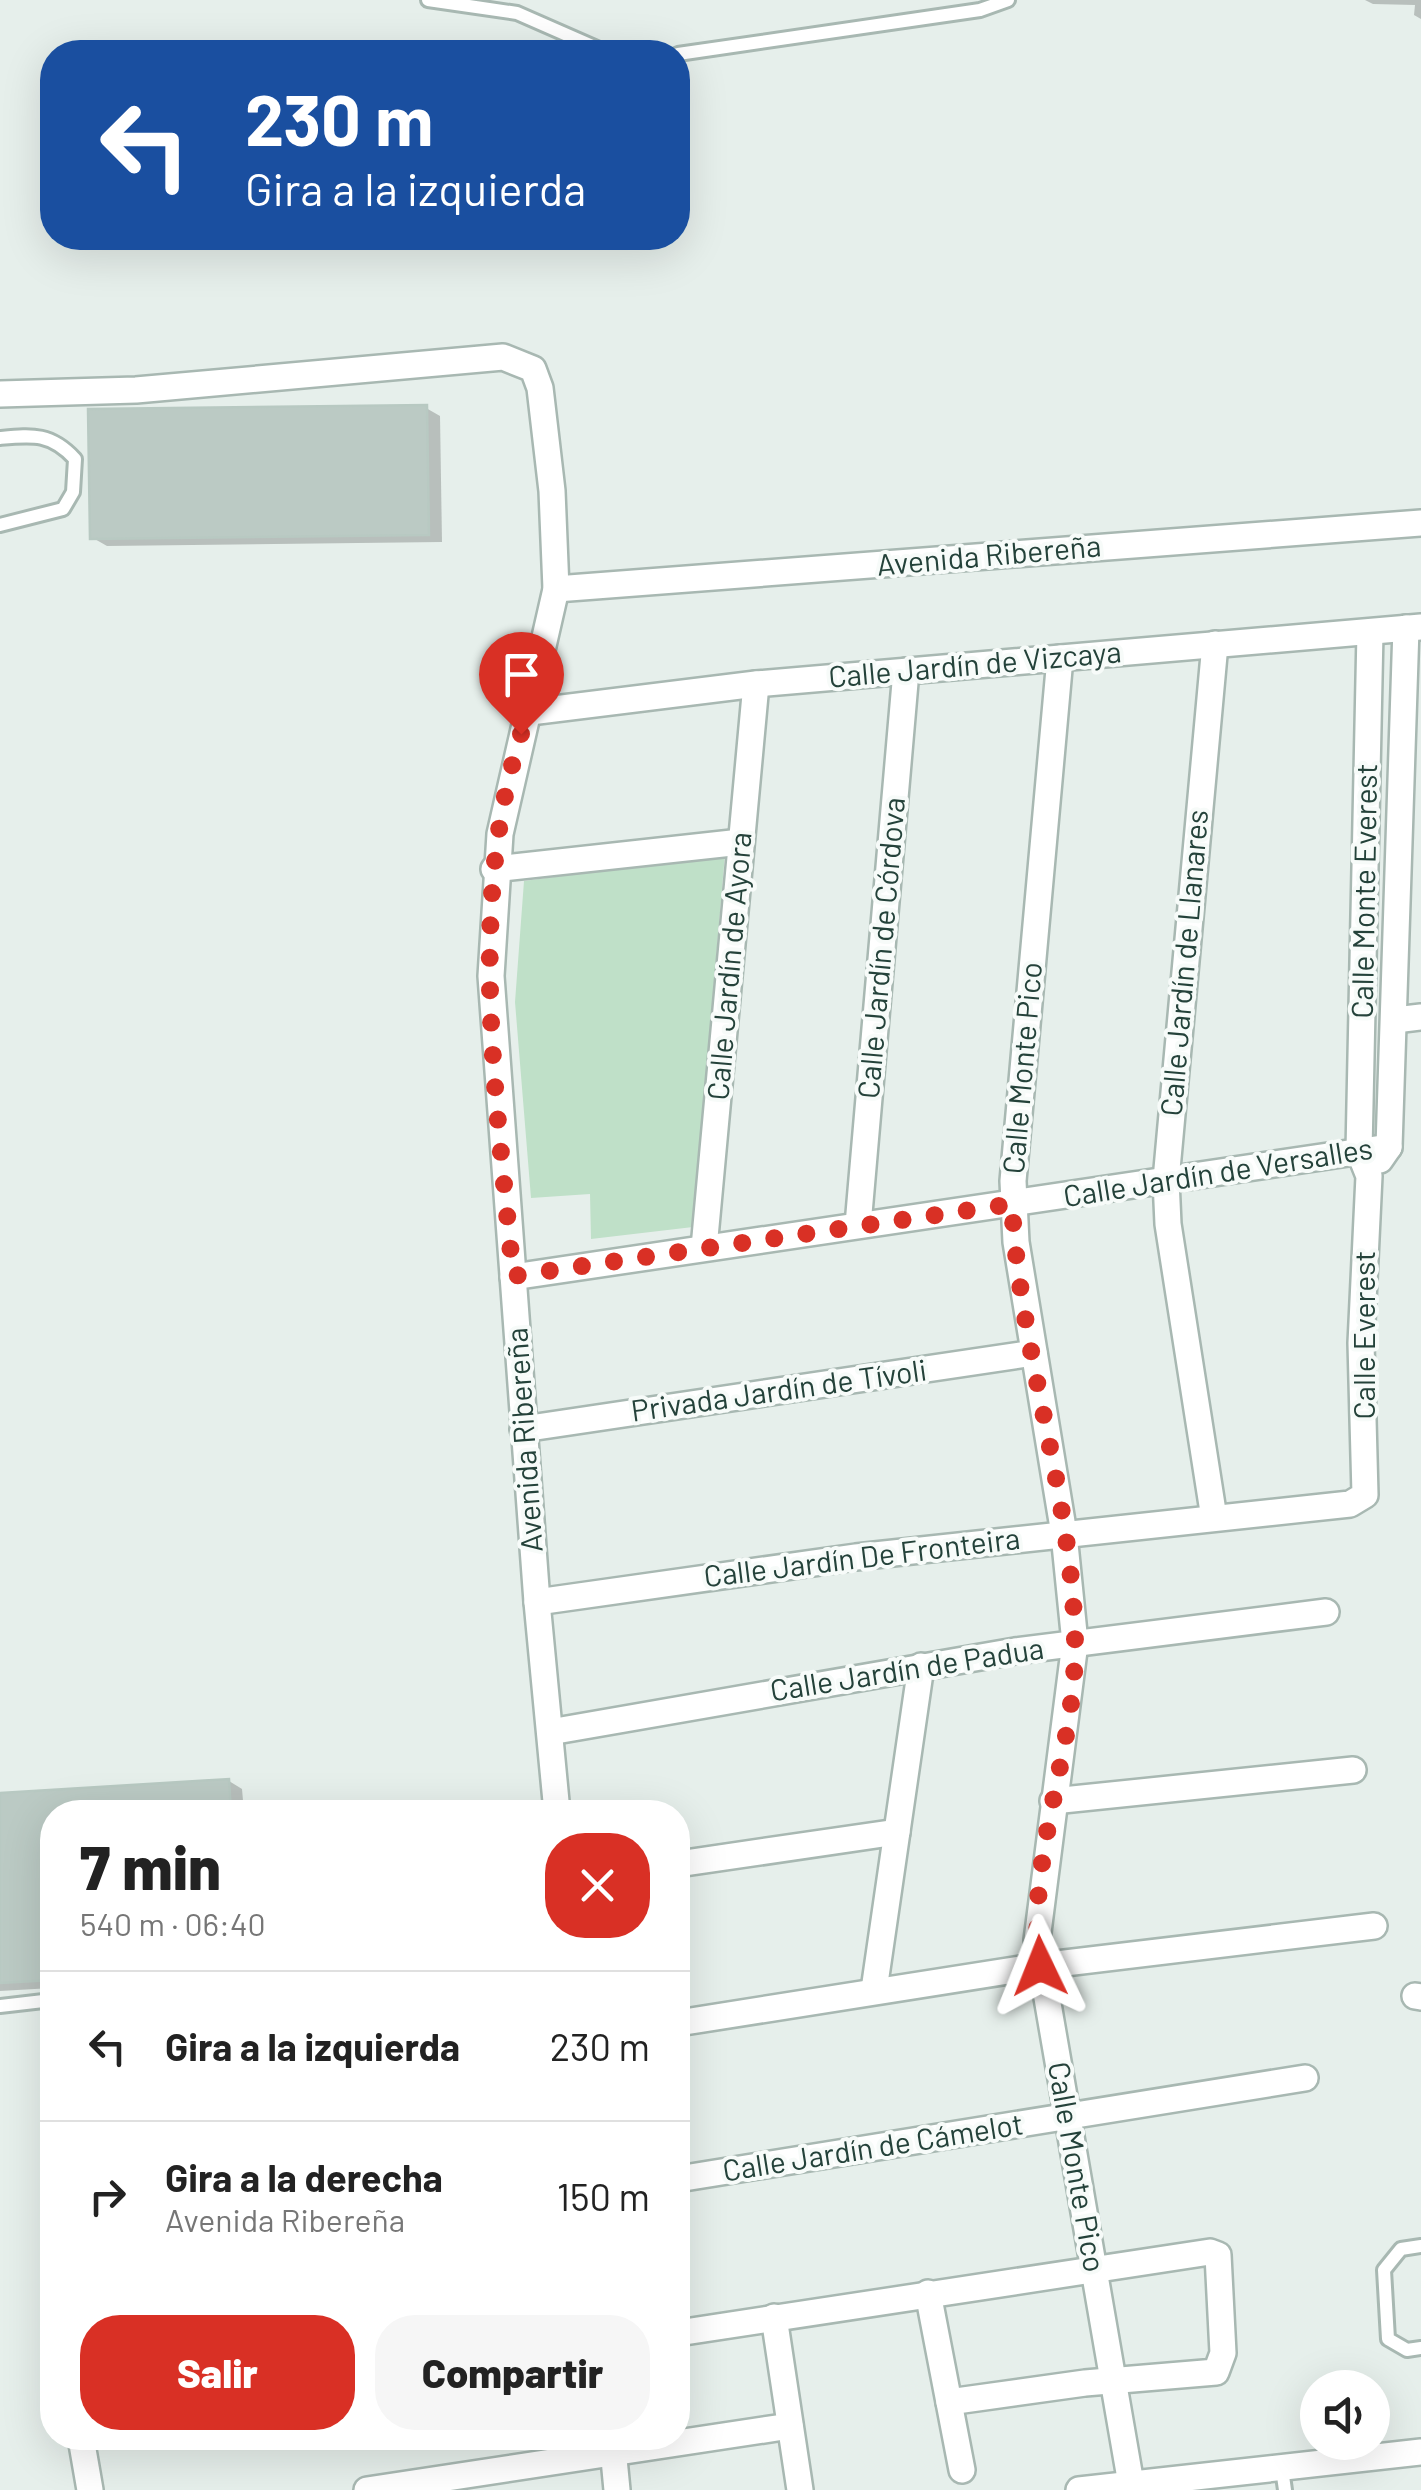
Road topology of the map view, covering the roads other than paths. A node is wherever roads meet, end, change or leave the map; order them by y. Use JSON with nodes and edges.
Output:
{"nodes":[{"id":1,"x":428,"y":0,"type":"edge"},
{"id":2,"x":1008,"y":0,"type":"edge"},
{"id":3,"x":578,"y":40,"type":"edge"},
{"id":4,"x":690,"y":52,"type":"edge"},
{"id":5,"x":0,"y":394,"type":"edge"},
{"id":6,"x":0,"y":438,"type":"edge"},
{"id":7,"x":1421,"y":523,"type":"edge"},
{"id":8,"x":0,"y":525,"type":"edge"},
{"id":9,"x":556,"y":589,"type":"junction"},
{"id":10,"x":1413,"y":628,"type":"edge"},
{"id":11,"x":1370,"y":632,"type":"junction"},
{"id":12,"x":1215,"y":644,"type":"junction"},
{"id":13,"x":1060,"y":658,"type":"junction"},
{"id":14,"x":906,"y":671,"type":"junction"},
{"id":15,"x":756,"y":684,"type":"junction"},
{"id":16,"x":530,"y":712,"type":"junction"},
{"id":17,"x":741,"y":842,"type":"junction"},
{"id":18,"x":494,"y":870,"type":"junction"},
{"id":19,"x":1408,"y":1019,"type":"edge"},
{"id":20,"x":1388,"y":1147,"type":"junction"},
{"id":21,"x":1359,"y":1150,"type":"junction"},
{"id":22,"x":1369,"y":1176,"type":"junction"},
{"id":23,"x":1166,"y":1180,"type":"junction"},
{"id":24,"x":1012,"y":1204,"type":"junction"},
{"id":25,"x":858,"y":1226,"type":"junction"},
{"id":26,"x":704,"y":1248,"type":"junction"},
{"id":27,"x":513,"y":1276,"type":"junction"},
{"id":28,"x":1034,"y":1353,"type":"junction"},
{"id":29,"x":524,"y":1429,"type":"junction"},
{"id":30,"x":1364,"y":1494,"type":"joint"},
{"id":31,"x":1214,"y":1518,"type":"junction"},
{"id":32,"x":1064,"y":1534,"type":"junction"},
{"id":33,"x":537,"y":1602,"type":"junction"},
{"id":34,"x":1326,"y":1612,"type":"dead end"},
{"id":35,"x":1075,"y":1642,"type":"junction"},
{"id":36,"x":921,"y":1666,"type":"junction"},
{"id":37,"x":550,"y":1732,"type":"junction"},
{"id":38,"x":1353,"y":1770,"type":"dead end"},
{"id":39,"x":557,"y":1800,"type":"edge"},
{"id":40,"x":1053,"y":1801,"type":"junction"},
{"id":41,"x":897,"y":1832,"type":"junction"},
{"id":42,"x":690,"y":1862,"type":"edge"},
{"id":43,"x":1374,"y":1926,"type":"dead end"},
{"id":44,"x":1040,"y":1966,"type":"junction"},
{"id":45,"x":874,"y":1990,"type":"junction"},
{"id":46,"x":40,"y":2001,"type":"edge"},
{"id":47,"x":0,"y":2006,"type":"edge"},
{"id":48,"x":690,"y":2021,"type":"edge"},
{"id":49,"x":1304,"y":2078,"type":"dead end"},
{"id":50,"x":1068,"y":2116,"type":"junction"},
{"id":51,"x":690,"y":2177,"type":"edge"},
{"id":52,"x":1421,"y":2246,"type":"edge"},
{"id":53,"x":1094,"y":2268,"type":"junction"},
{"id":54,"x":928,"y":2293,"type":"junction"},
{"id":55,"x":774,"y":2318,"type":"junction"},
{"id":56,"x":690,"y":2331,"type":"edge"},
{"id":57,"x":1421,"y":2348,"type":"edge"},
{"id":58,"x":1113,"y":2380,"type":"junction"},
{"id":59,"x":949,"y":2402,"type":"junction"},
{"id":60,"x":790,"y":2426,"type":"junction"},
{"id":61,"x":690,"y":2437,"type":"edge"},
{"id":62,"x":82,"y":2450,"type":"edge"},
{"id":63,"x":585,"y":2450,"type":"edge"},
{"id":64,"x":613,"y":2450,"type":"edge"},
{"id":65,"x":1421,"y":2452,"type":"edge"},
{"id":66,"x":962,"y":2470,"type":"dead end"},
{"id":67,"x":1284,"y":2480,"type":"edge"},
{"id":68,"x":1131,"y":2484,"type":"junction"},
{"id":69,"x":90,"y":2490,"type":"edge"},
{"id":70,"x":367,"y":2490,"type":"edge"},
{"id":71,"x":617,"y":2490,"type":"edge"},
{"id":72,"x":800,"y":2490,"type":"edge"},
{"id":73,"x":1079,"y":2490,"type":"edge"}],
"edges":[{"from":1,"to":3,"type":"lane"},
{"from":2,"to":4,"type":"lane"},
{"from":5,"to":9,"type":"street","name":"Avenida Ribereña"},
{"from":6,"to":8,"type":"lane"},
{"from":7,"to":9,"type":"street","name":"Avenida Ribereña"},
{"from":9,"to":16,"type":"street","name":"Avenida Ribereña"},
{"from":10,"to":11,"type":"street","name":"Calle Jardín de Vizcaya"},
{"from":10,"to":19,"type":"street","name":"Calle Monte Everest"},
{"from":11,"to":12,"type":"street","name":"Calle Jardín de Vizcaya"},
{"from":11,"to":21,"type":"street","name":"Calle Monte Everest"},
{"from":12,"to":13,"type":"street","name":"Calle Jardín de Vizcaya"},
{"from":12,"to":23,"type":"street","name":"Calle Jardín de Llanares"},
{"from":13,"to":14,"type":"street","name":"Calle Jardín de Vizcaya"},
{"from":13,"to":24,"type":"street","name":"Calle Monte Pico"},
{"from":14,"to":15,"type":"street","name":"Calle Jardín de Vizcaya"},
{"from":14,"to":25,"type":"street","name":"Calle Jardín de Córdova"},
{"from":15,"to":16,"type":"street","name":"Calle Jardín de Vizcaya"},
{"from":15,"to":17,"type":"street","name":"Calle Jardín de Ayora"},
{"from":16,"to":18,"type":"street","name":"Avenida Ribereña"},
{"from":17,"to":18,"type":"street"},
{"from":17,"to":26,"type":"street","name":"Calle Jardín de Ayora"},
{"from":18,"to":27,"type":"street","name":"Avenida Ribereña"},
{"from":19,"to":20,"type":"street","name":"Calle Monte Everest"},
{"from":20,"to":21,"type":"street","name":"Calle Jardín de Versalles"},
{"from":20,"to":22,"type":"street"},
{"from":21,"to":22,"type":"street","name":"Calle Everest"},
{"from":21,"to":23,"type":"street","name":"Calle Jardín de Versalles"},
{"from":22,"to":30,"type":"street","name":"Calle Everest"},
{"from":23,"to":24,"type":"street","name":"Calle Jardín de Versalles"},
{"from":23,"to":31,"type":"street","name":"Calle Jardín de Llanares"},
{"from":24,"to":25,"type":"street","name":"Calle Jardín de Versalles"},
{"from":24,"to":28,"type":"street","name":"Calle Monte Pico"},
{"from":25,"to":26,"type":"street","name":"Calle Jardín de Versalles"},
{"from":26,"to":27,"type":"street","name":"Calle Jardín de Versalles"},
{"from":27,"to":29,"type":"street","name":"Avenida Ribereña"},
{"from":28,"to":29,"type":"street","name":"Privada Jardín de Tívoli"},
{"from":28,"to":32,"type":"street","name":"Calle Monte Pico"},
{"from":29,"to":33,"type":"street","name":"Avenida Ribereña"},
{"from":30,"to":31,"type":"street","name":"Calle Jardín De Fronteira"},
{"from":31,"to":32,"type":"street","name":"Calle Jardín De Fronteira"},
{"from":32,"to":33,"type":"street","name":"Calle Jardín De Fronteira"},
{"from":32,"to":35,"type":"street","name":"Calle Monte Pico"},
{"from":33,"to":37,"type":"street","name":"Avenida Ribereña"},
{"from":34,"to":35,"type":"street","name":"Calle Jardín de Padua"},
{"from":35,"to":36,"type":"street","name":"Calle Jardín de Padua"},
{"from":35,"to":40,"type":"street","name":"Calle Monte Pico"},
{"from":36,"to":37,"type":"street","name":"Calle Jardín de Padua"},
{"from":36,"to":41,"type":"street"},
{"from":37,"to":39,"type":"street","name":"Avenida Ribereña"},
{"from":38,"to":40,"type":"street"},
{"from":40,"to":44,"type":"street","name":"Calle Monte Pico"},
{"from":41,"to":42,"type":"street"},
{"from":41,"to":45,"type":"street"},
{"from":43,"to":44,"type":"street"},
{"from":44,"to":45,"type":"street"},
{"from":44,"to":50,"type":"street","name":"Calle Monte Pico"},
{"from":45,"to":48,"type":"street"},
{"from":46,"to":47,"type":"lane"},
{"from":49,"to":50,"type":"street","name":"Calle Jardín de Cámelot"},
{"from":50,"to":51,"type":"street","name":"Calle Jardín de Cámelot"},
{"from":50,"to":53,"type":"street","name":"Calle Monte Pico"},
{"from":52,"to":57,"type":"lane"},
{"from":53,"to":54,"type":"street"},
{"from":53,"to":58,"type":"street","name":"Calle Monte Pico"},
{"from":53,"to":58,"type":"street"},
{"from":54,"to":55,"type":"street"},
{"from":54,"to":59,"type":"street"},
{"from":55,"to":56,"type":"street"},
{"from":55,"to":60,"type":"street"},
{"from":58,"to":59,"type":"street"},
{"from":58,"to":68,"type":"street","name":"Calle Monte Pico"},
{"from":59,"to":66,"type":"street"},
{"from":60,"to":61,"type":"street"},
{"from":60,"to":72,"type":"street"},
{"from":62,"to":69,"type":"street"},
{"from":63,"to":70,"type":"street"},
{"from":64,"to":71,"type":"street"},
{"from":65,"to":67,"type":"street"},
{"from":67,"to":68,"type":"street"},
{"from":68,"to":73,"type":"street"}]}
